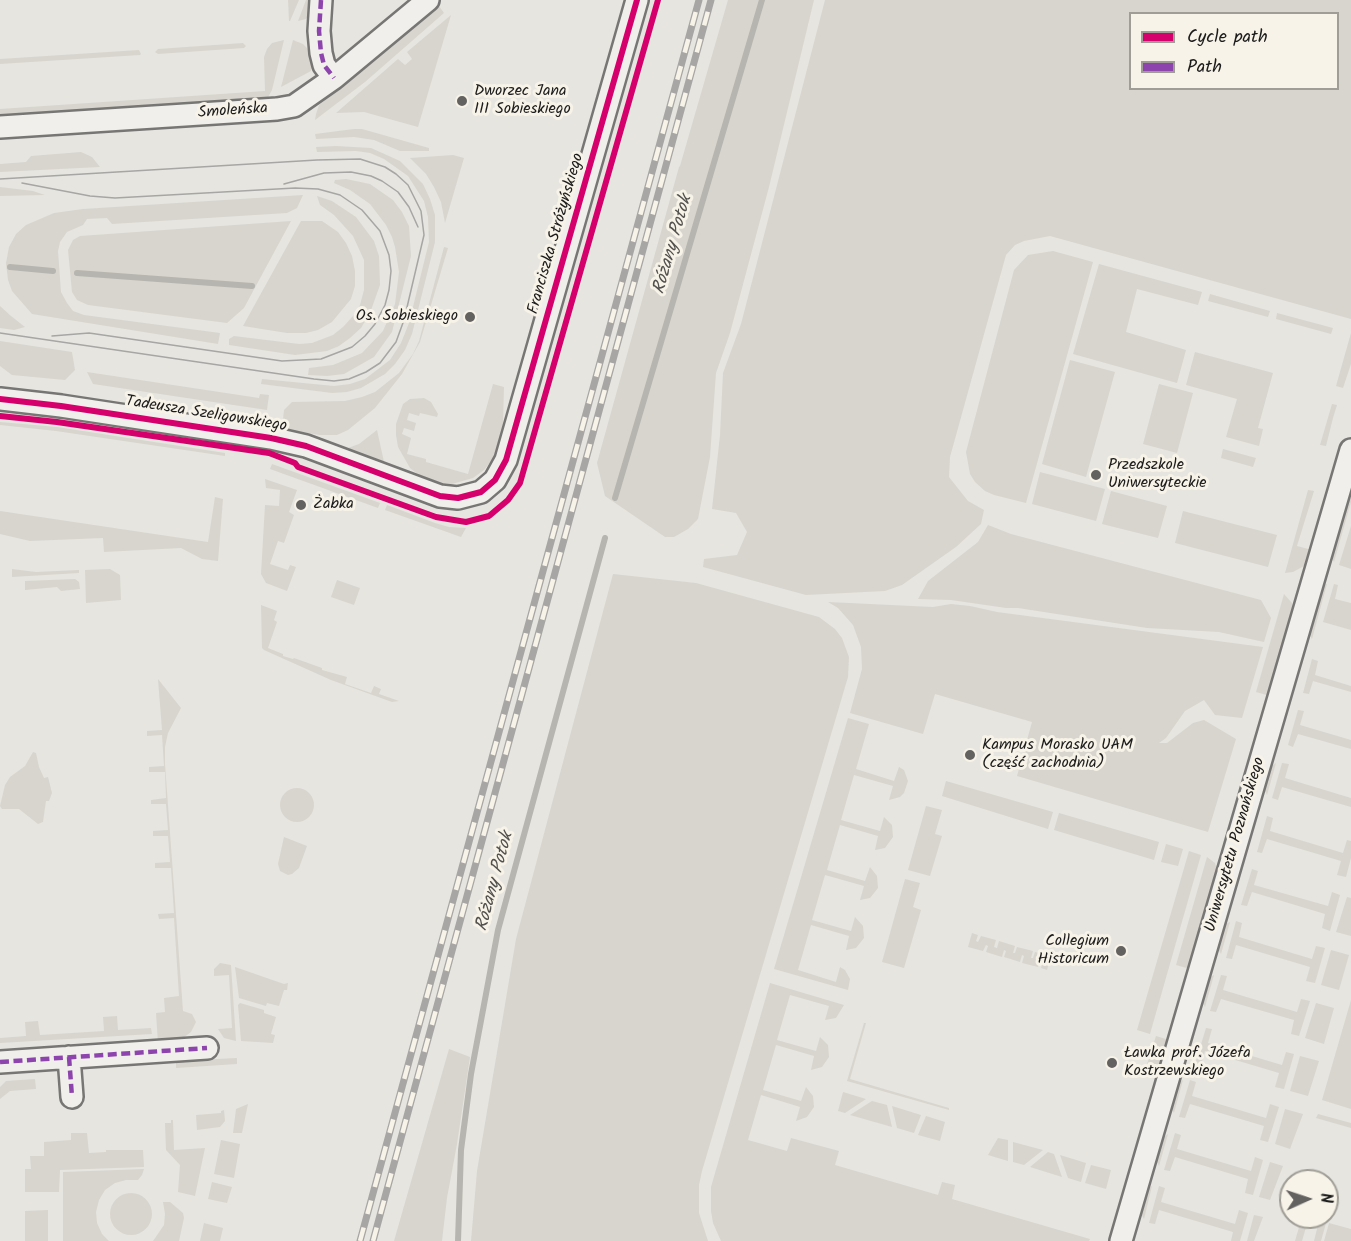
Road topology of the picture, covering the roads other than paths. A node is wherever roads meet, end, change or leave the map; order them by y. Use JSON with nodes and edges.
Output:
{"nodes":[{"id":1,"x":321,"y":0,"type":"edge"},
{"id":2,"x":428,"y":0,"type":"edge"},
{"id":3,"x":637,"y":0,"type":"edge"},
{"id":4,"x":334,"y":78,"type":"junction"},
{"id":5,"x":0,"y":127,"type":"edge"},
{"id":6,"x":0,"y":399,"type":"edge"},
{"id":7,"x":1351,"y":450,"type":"edge"},
{"id":8,"x":499,"y":475,"type":"joint"},
{"id":9,"x":207,"y":1048,"type":"dead end"},
{"id":10,"x":69,"y":1058,"type":"junction"},
{"id":11,"x":0,"y":1062,"type":"edge"},
{"id":12,"x":72,"y":1097,"type":"dead end"},
{"id":13,"x":1121,"y":1241,"type":"edge"}],
"edges":[{"from":1,"to":4,"type":"street"},
{"from":2,"to":4,"type":"street","name":"Smoleńska"},
{"from":3,"to":8,"type":"street","name":"Franciszka Stróżyńskiego"},
{"from":4,"to":5,"type":"street","name":"Smoleńska"},
{"from":6,"to":8,"type":"street","name":"Tadeusza Szeligowskiego"},
{"from":7,"to":13,"type":"street","name":"Uniwersytetu Poznańskiego"},
{"from":9,"to":10,"type":"street"},
{"from":10,"to":11,"type":"street"},
{"from":10,"to":12,"type":"street"}]}
